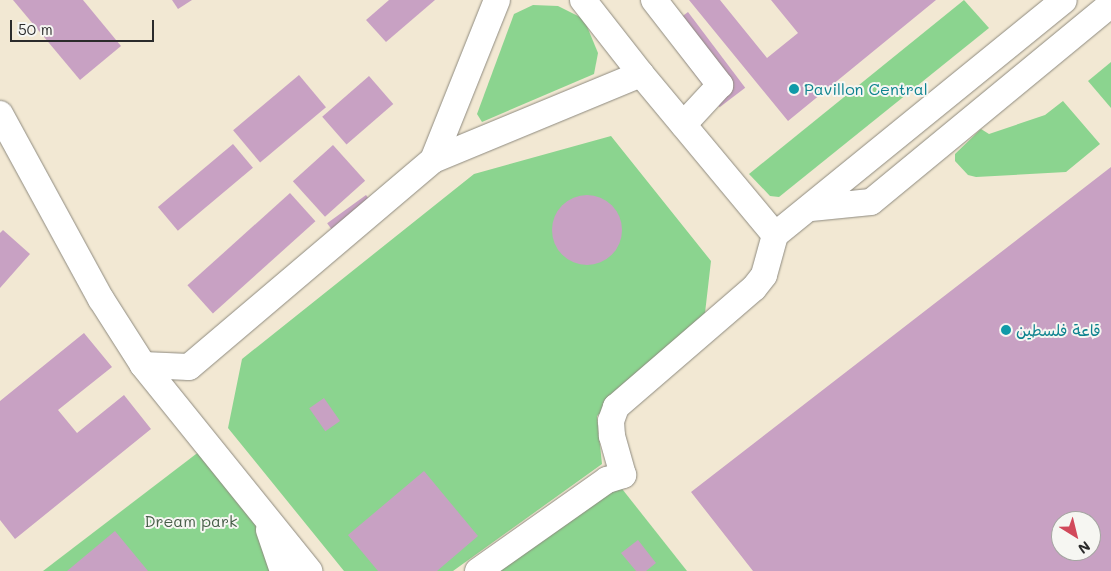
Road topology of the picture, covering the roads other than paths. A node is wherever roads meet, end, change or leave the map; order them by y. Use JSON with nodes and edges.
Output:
{"nodes":[{"id":1,"x":497,"y":0,"type":"edge"},
{"id":2,"x":583,"y":0,"type":"edge"},
{"id":3,"x":654,"y":0,"type":"edge"},
{"id":4,"x":1064,"y":0,"type":"edge"},
{"id":5,"x":1111,"y":4,"type":"edge"},
{"id":6,"x":641,"y":74,"type":"junction"},
{"id":7,"x":0,"y":114,"type":"edge"},
{"id":8,"x":683,"y":125,"type":"junction"},
{"id":9,"x":433,"y":160,"type":"junction"},
{"id":10,"x":811,"y":208,"type":"junction"},
{"id":11,"x":775,"y":236,"type":"junction"},
{"id":12,"x":144,"y":365,"type":"junction"},
{"id":13,"x":189,"y":367,"type":"junction"},
{"id":14,"x":172,"y":397,"type":"junction"},
{"id":15,"x":263,"y":512,"type":"junction"},
{"id":16,"x":283,"y":571,"type":"edge"},
{"id":17,"x":309,"y":571,"type":"edge"},
{"id":18,"x":478,"y":571,"type":"edge"}],
"edges":[{"from":1,"to":9,"type":"lane"},
{"from":2,"to":6,"type":"lane"},
{"from":3,"to":8,"type":"lane"},
{"from":4,"to":10,"type":"lane"},
{"from":5,"to":10,"type":"lane"},
{"from":6,"to":8,"type":"lane"},
{"from":6,"to":9,"type":"lane"},
{"from":7,"to":12,"type":"lane"},
{"from":8,"to":11,"type":"lane"},
{"from":9,"to":13,"type":"lane"},
{"from":10,"to":11,"type":"lane"},
{"from":11,"to":18,"type":"lane"},
{"from":12,"to":13,"type":"lane"},
{"from":12,"to":14,"type":"lane"},
{"from":13,"to":14,"type":"lane"},
{"from":14,"to":15,"type":"lane"},
{"from":15,"to":16,"type":"lane"},
{"from":15,"to":17,"type":"lane"}]}
